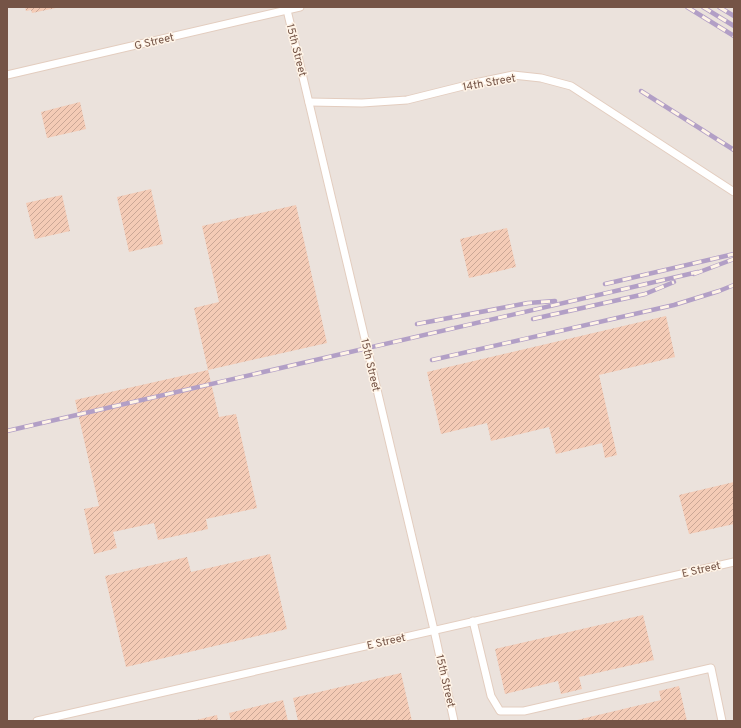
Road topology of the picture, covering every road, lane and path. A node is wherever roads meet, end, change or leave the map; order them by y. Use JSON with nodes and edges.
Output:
{"nodes":[{"id":1,"x":300,"y":7,"type":"edge"},
{"id":2,"x":287,"y":10,"type":"junction"},
{"id":3,"x":7,"y":75,"type":"edge"},
{"id":4,"x":309,"y":102,"type":"junction"},
{"id":5,"x":734,"y":192,"type":"edge"},
{"id":6,"x":734,"y":562,"type":"edge"},
{"id":7,"x":473,"y":621,"type":"junction"},
{"id":8,"x":434,"y":630,"type":"junction"},
{"id":9,"x":37,"y":721,"type":"edge"},
{"id":10,"x":454,"y":721,"type":"edge"},
{"id":11,"x":722,"y":721,"type":"edge"}],
"edges":[{"from":1,"to":2,"type":"lane","name":"G Street"},
{"from":2,"to":3,"type":"lane","name":"G Street"},
{"from":2,"to":4,"type":"lane","name":"15th Street"},
{"from":4,"to":5,"type":"lane","name":"14th Street"},
{"from":4,"to":8,"type":"lane","name":"15th Street"},
{"from":6,"to":7,"type":"lane","name":"E Street"},
{"from":7,"to":8,"type":"lane","name":"E Street"},
{"from":7,"to":11,"type":"lane"},
{"from":8,"to":9,"type":"lane","name":"E Street"},
{"from":8,"to":10,"type":"lane","name":"15th Street"}]}
